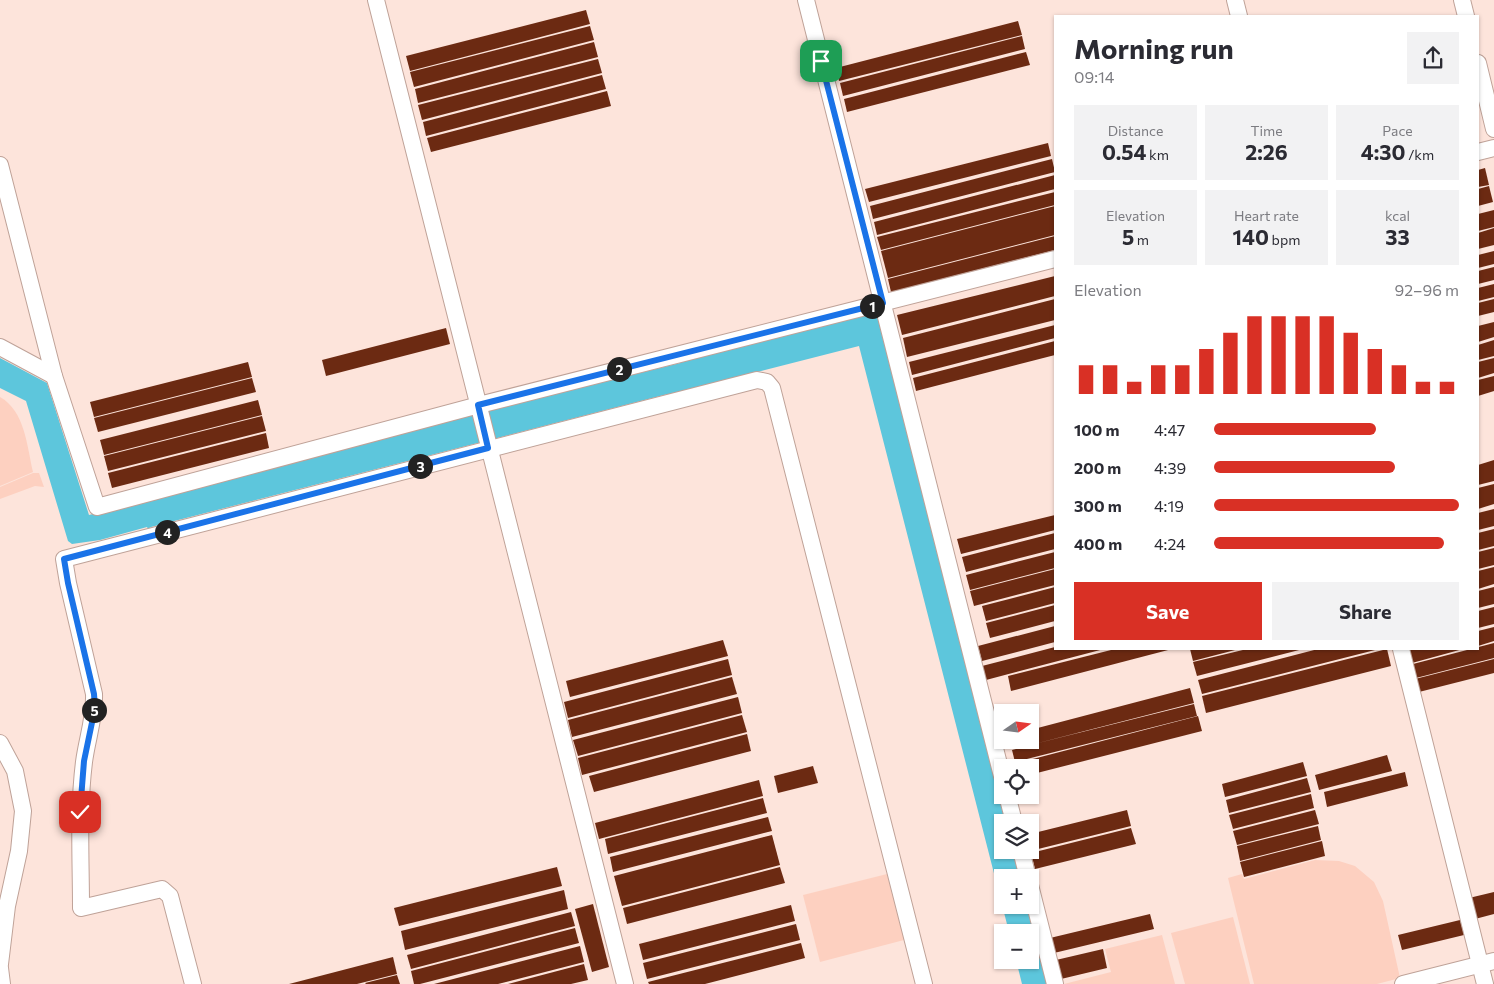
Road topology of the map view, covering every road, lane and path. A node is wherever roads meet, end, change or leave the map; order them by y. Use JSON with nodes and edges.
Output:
{"nodes":[{"id":1,"x":376,"y":0,"type":"edge"},
{"id":2,"x":806,"y":0,"type":"edge"},
{"id":3,"x":1235,"y":0,"type":"edge"},
{"id":4,"x":1462,"y":0,"type":"edge"},
{"id":5,"x":1239,"y":15,"type":"edge"},
{"id":6,"x":1466,"y":15,"type":"edge"},
{"id":7,"x":1479,"y":67,"type":"edge"},
{"id":8,"x":1494,"y":129,"type":"edge"},
{"id":9,"x":1494,"y":148,"type":"edge"},
{"id":10,"x":1479,"y":152,"type":"edge"},
{"id":11,"x":0,"y":165,"type":"edge"},
{"id":12,"x":1054,"y":259,"type":"edge"},
{"id":13,"x":883,"y":303,"type":"junction"},
{"id":14,"x":0,"y":347,"type":"edge"},
{"id":15,"x":54,"y":376,"type":"junction"},
{"id":16,"x":478,"y":405,"type":"junction"},
{"id":17,"x":488,"y":448,"type":"junction"},
{"id":18,"x":1400,"y":650,"type":"edge"},
{"id":19,"x":0,"y":743,"type":"edge"},
{"id":20,"x":998,"y":759,"type":"edge"},
{"id":21,"x":1037,"y":914,"type":"edge"},
{"id":22,"x":1487,"y":963,"type":"edge"},
{"id":23,"x":0,"y":966,"type":"edge"},
{"id":24,"x":2,"y":984,"type":"edge"},
{"id":25,"x":193,"y":984,"type":"edge"},
{"id":26,"x":625,"y":984,"type":"edge"},
{"id":27,"x":924,"y":984,"type":"edge"},
{"id":28,"x":1055,"y":984,"type":"edge"},
{"id":29,"x":1403,"y":984,"type":"edge"},
{"id":30,"x":1485,"y":984,"type":"edge"}],
"edges":[{"from":1,"to":16,"type":"street"},
{"from":2,"to":13,"type":"street"},
{"from":3,"to":5,"type":"street"},
{"from":4,"to":6,"type":"street"},
{"from":7,"to":8,"type":"street"},
{"from":9,"to":10,"type":"street"},
{"from":11,"to":15,"type":"street"},
{"from":12,"to":13,"type":"street"},
{"from":13,"to":16,"type":"street"},
{"from":13,"to":20,"type":"street"},
{"from":14,"to":15,"type":"street"},
{"from":15,"to":16,"type":"street"},
{"from":16,"to":17,"type":"street"},
{"from":17,"to":25,"type":"street"},
{"from":17,"to":26,"type":"street"},
{"from":17,"to":27,"type":"street"},
{"from":18,"to":22,"type":"street"},
{"from":19,"to":23,"type":"street"},
{"from":21,"to":28,"type":"street"},
{"from":22,"to":29,"type":"street"},
{"from":22,"to":30,"type":"street"},
{"from":23,"to":24,"type":"street"}]}
